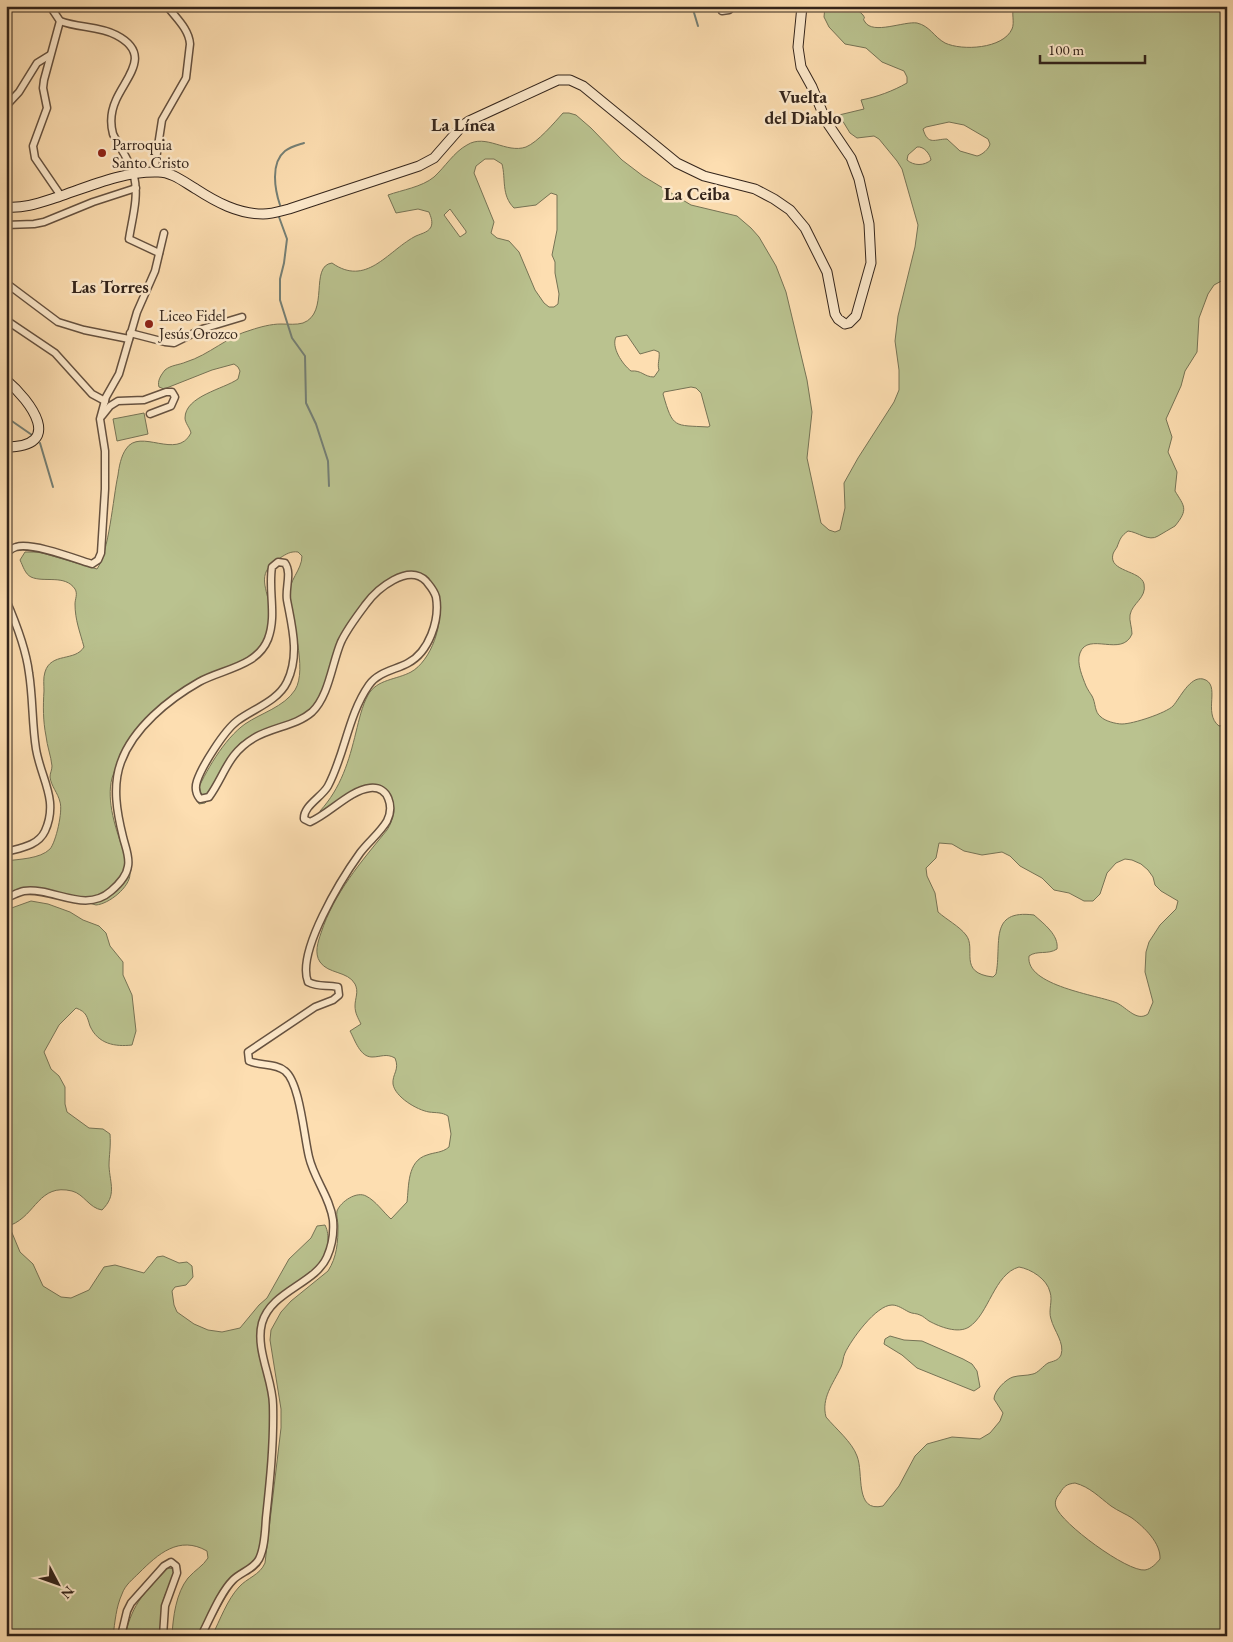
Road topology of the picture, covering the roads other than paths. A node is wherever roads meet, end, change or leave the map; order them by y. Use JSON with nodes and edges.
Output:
{"nodes":[{"id":1,"x":50,"y":6,"type":"edge"},
{"id":2,"x":167,"y":6,"type":"edge"},
{"id":3,"x":733,"y":6,"type":"edge"},
{"id":4,"x":802,"y":6,"type":"edge"},
{"id":5,"x":722,"y":11,"type":"dead end"},
{"id":6,"x":60,"y":22,"type":"junction"},
{"id":7,"x":50,"y":55,"type":"junction"},
{"id":8,"x":6,"y":106,"type":"edge"},
{"id":9,"x":154,"y":172,"type":"junction"},
{"id":10,"x":134,"y":174,"type":"junction"},
{"id":11,"x":136,"y":188,"type":"junction"},
{"id":12,"x":61,"y":196,"type":"junction"},
{"id":13,"x":6,"y":207,"type":"edge"},
{"id":14,"x":6,"y":225,"type":"edge"},
{"id":15,"x":164,"y":233,"type":"dead end"},
{"id":16,"x":159,"y":253,"type":"junction"},
{"id":17,"x":6,"y":283,"type":"edge"},
{"id":18,"x":242,"y":317,"type":"dead end"},
{"id":19,"x":6,"y":320,"type":"edge"},
{"id":20,"x":130,"y":336,"type":"junction"},
{"id":21,"x":6,"y":380,"type":"edge"},
{"id":22,"x":105,"y":400,"type":"junction"},
{"id":23,"x":150,"y":414,"type":"dead end"},
{"id":24,"x":100,"y":419,"type":"junction"},
{"id":25,"x":6,"y":447,"type":"edge"},
{"id":26,"x":6,"y":553,"type":"edge"},
{"id":27,"x":6,"y":600,"type":"edge"},
{"id":28,"x":6,"y":852,"type":"edge"},
{"id":29,"x":6,"y":898,"type":"edge"},
{"id":30,"x":120,"y":1636,"type":"edge"},
{"id":31,"x":163,"y":1636,"type":"edge"},
{"id":32,"x":201,"y":1636,"type":"edge"}],
"edges":[{"from":1,"to":6,"type":"street"},
{"from":2,"to":9,"type":"street"},
{"from":3,"to":5,"type":"street"},
{"from":4,"to":9,"type":"main road"},
{"from":6,"to":7,"type":"street"},
{"from":6,"to":10,"type":"street"},
{"from":7,"to":8,"type":"street"},
{"from":7,"to":12,"type":"street"},
{"from":9,"to":10,"type":"main road"},
{"from":10,"to":11,"type":"street"},
{"from":10,"to":12,"type":"main road"},
{"from":11,"to":14,"type":"street"},
{"from":11,"to":16,"type":"street"},
{"from":12,"to":13,"type":"main road"},
{"from":15,"to":16,"type":"street"},
{"from":16,"to":20,"type":"street"},
{"from":17,"to":20,"type":"street"},
{"from":18,"to":20,"type":"street"},
{"from":19,"to":22,"type":"street"},
{"from":20,"to":22,"type":"street"},
{"from":21,"to":25,"type":"main road"},
{"from":22,"to":24,"type":"street"},
{"from":23,"to":24,"type":"street"},
{"from":24,"to":26,"type":"street"},
{"from":27,"to":28,"type":"street"},
{"from":29,"to":32,"type":"street"},
{"from":30,"to":31,"type":"street"}]}
